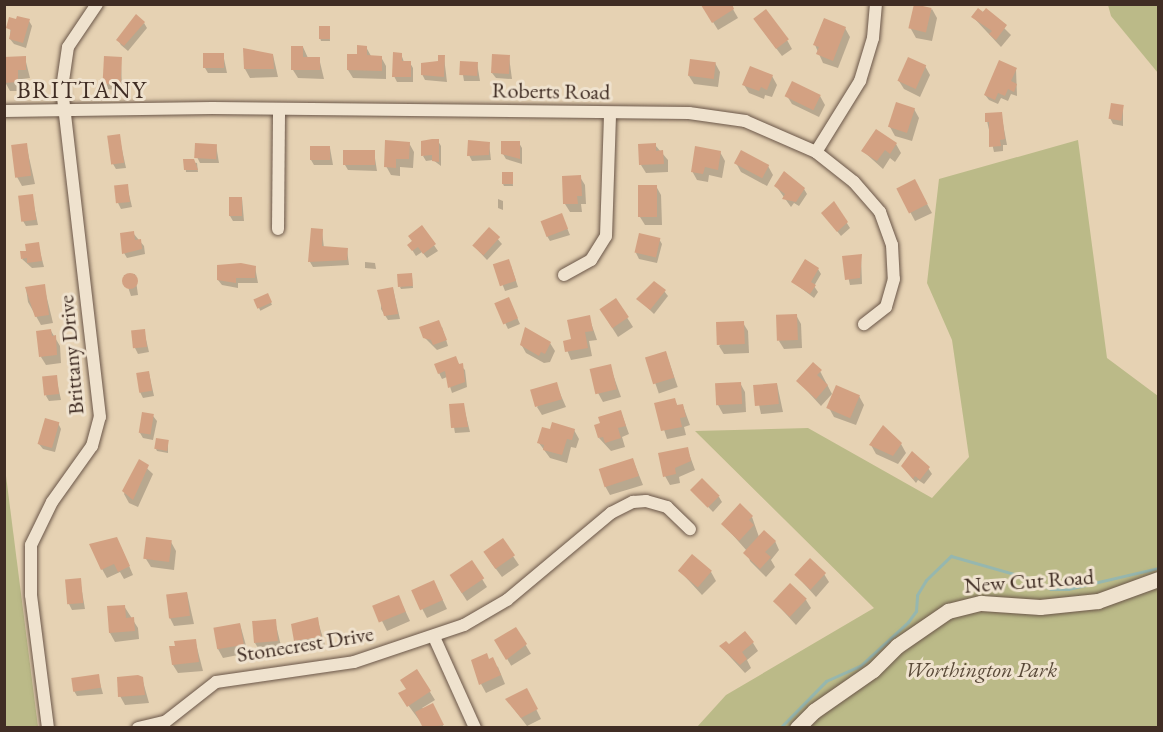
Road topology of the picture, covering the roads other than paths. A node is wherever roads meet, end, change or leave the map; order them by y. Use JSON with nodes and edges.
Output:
{"nodes":[{"id":1,"x":97,"y":4,"type":"edge"},
{"id":2,"x":876,"y":4,"type":"edge"},
{"id":3,"x":279,"y":109,"type":"junction"},
{"id":4,"x":64,"y":110,"type":"junction"},
{"id":5,"x":4,"y":111,"type":"edge"},
{"id":6,"x":610,"y":113,"type":"junction"},
{"id":7,"x":816,"y":152,"type":"junction"},
{"id":8,"x":278,"y":230,"type":"dead end"},
{"id":9,"x":564,"y":275,"type":"dead end"},
{"id":10,"x":864,"y":324,"type":"dead end"},
{"id":11,"x":690,"y":529,"type":"dead end"},
{"id":12,"x":1158,"y":579,"type":"edge"},
{"id":13,"x":434,"y":637,"type":"junction"},
{"id":14,"x":48,"y":728,"type":"edge"},
{"id":15,"x":138,"y":728,"type":"edge"},
{"id":16,"x":475,"y":728,"type":"edge"},
{"id":17,"x":797,"y":728,"type":"edge"}],
"edges":[{"from":1,"to":4,"type":"street","name":"Brittany Drive"},
{"from":2,"to":7,"type":"street"},
{"from":3,"to":4,"type":"street","name":"Roberts Road"},
{"from":3,"to":6,"type":"street","name":"Roberts Road"},
{"from":3,"to":8,"type":"street"},
{"from":4,"to":5,"type":"street","name":"Roberts Road"},
{"from":4,"to":14,"type":"street","name":"Brittany Drive"},
{"from":6,"to":7,"type":"street","name":"Roberts Road"},
{"from":6,"to":9,"type":"street"},
{"from":7,"to":10,"type":"street","name":"Roberts Road"},
{"from":11,"to":13,"type":"street","name":"Stonecrest Drive"},
{"from":12,"to":17,"type":"street","name":"New Cut Road"},
{"from":13,"to":15,"type":"street","name":"Stonecrest Drive"},
{"from":13,"to":16,"type":"street"}]}
